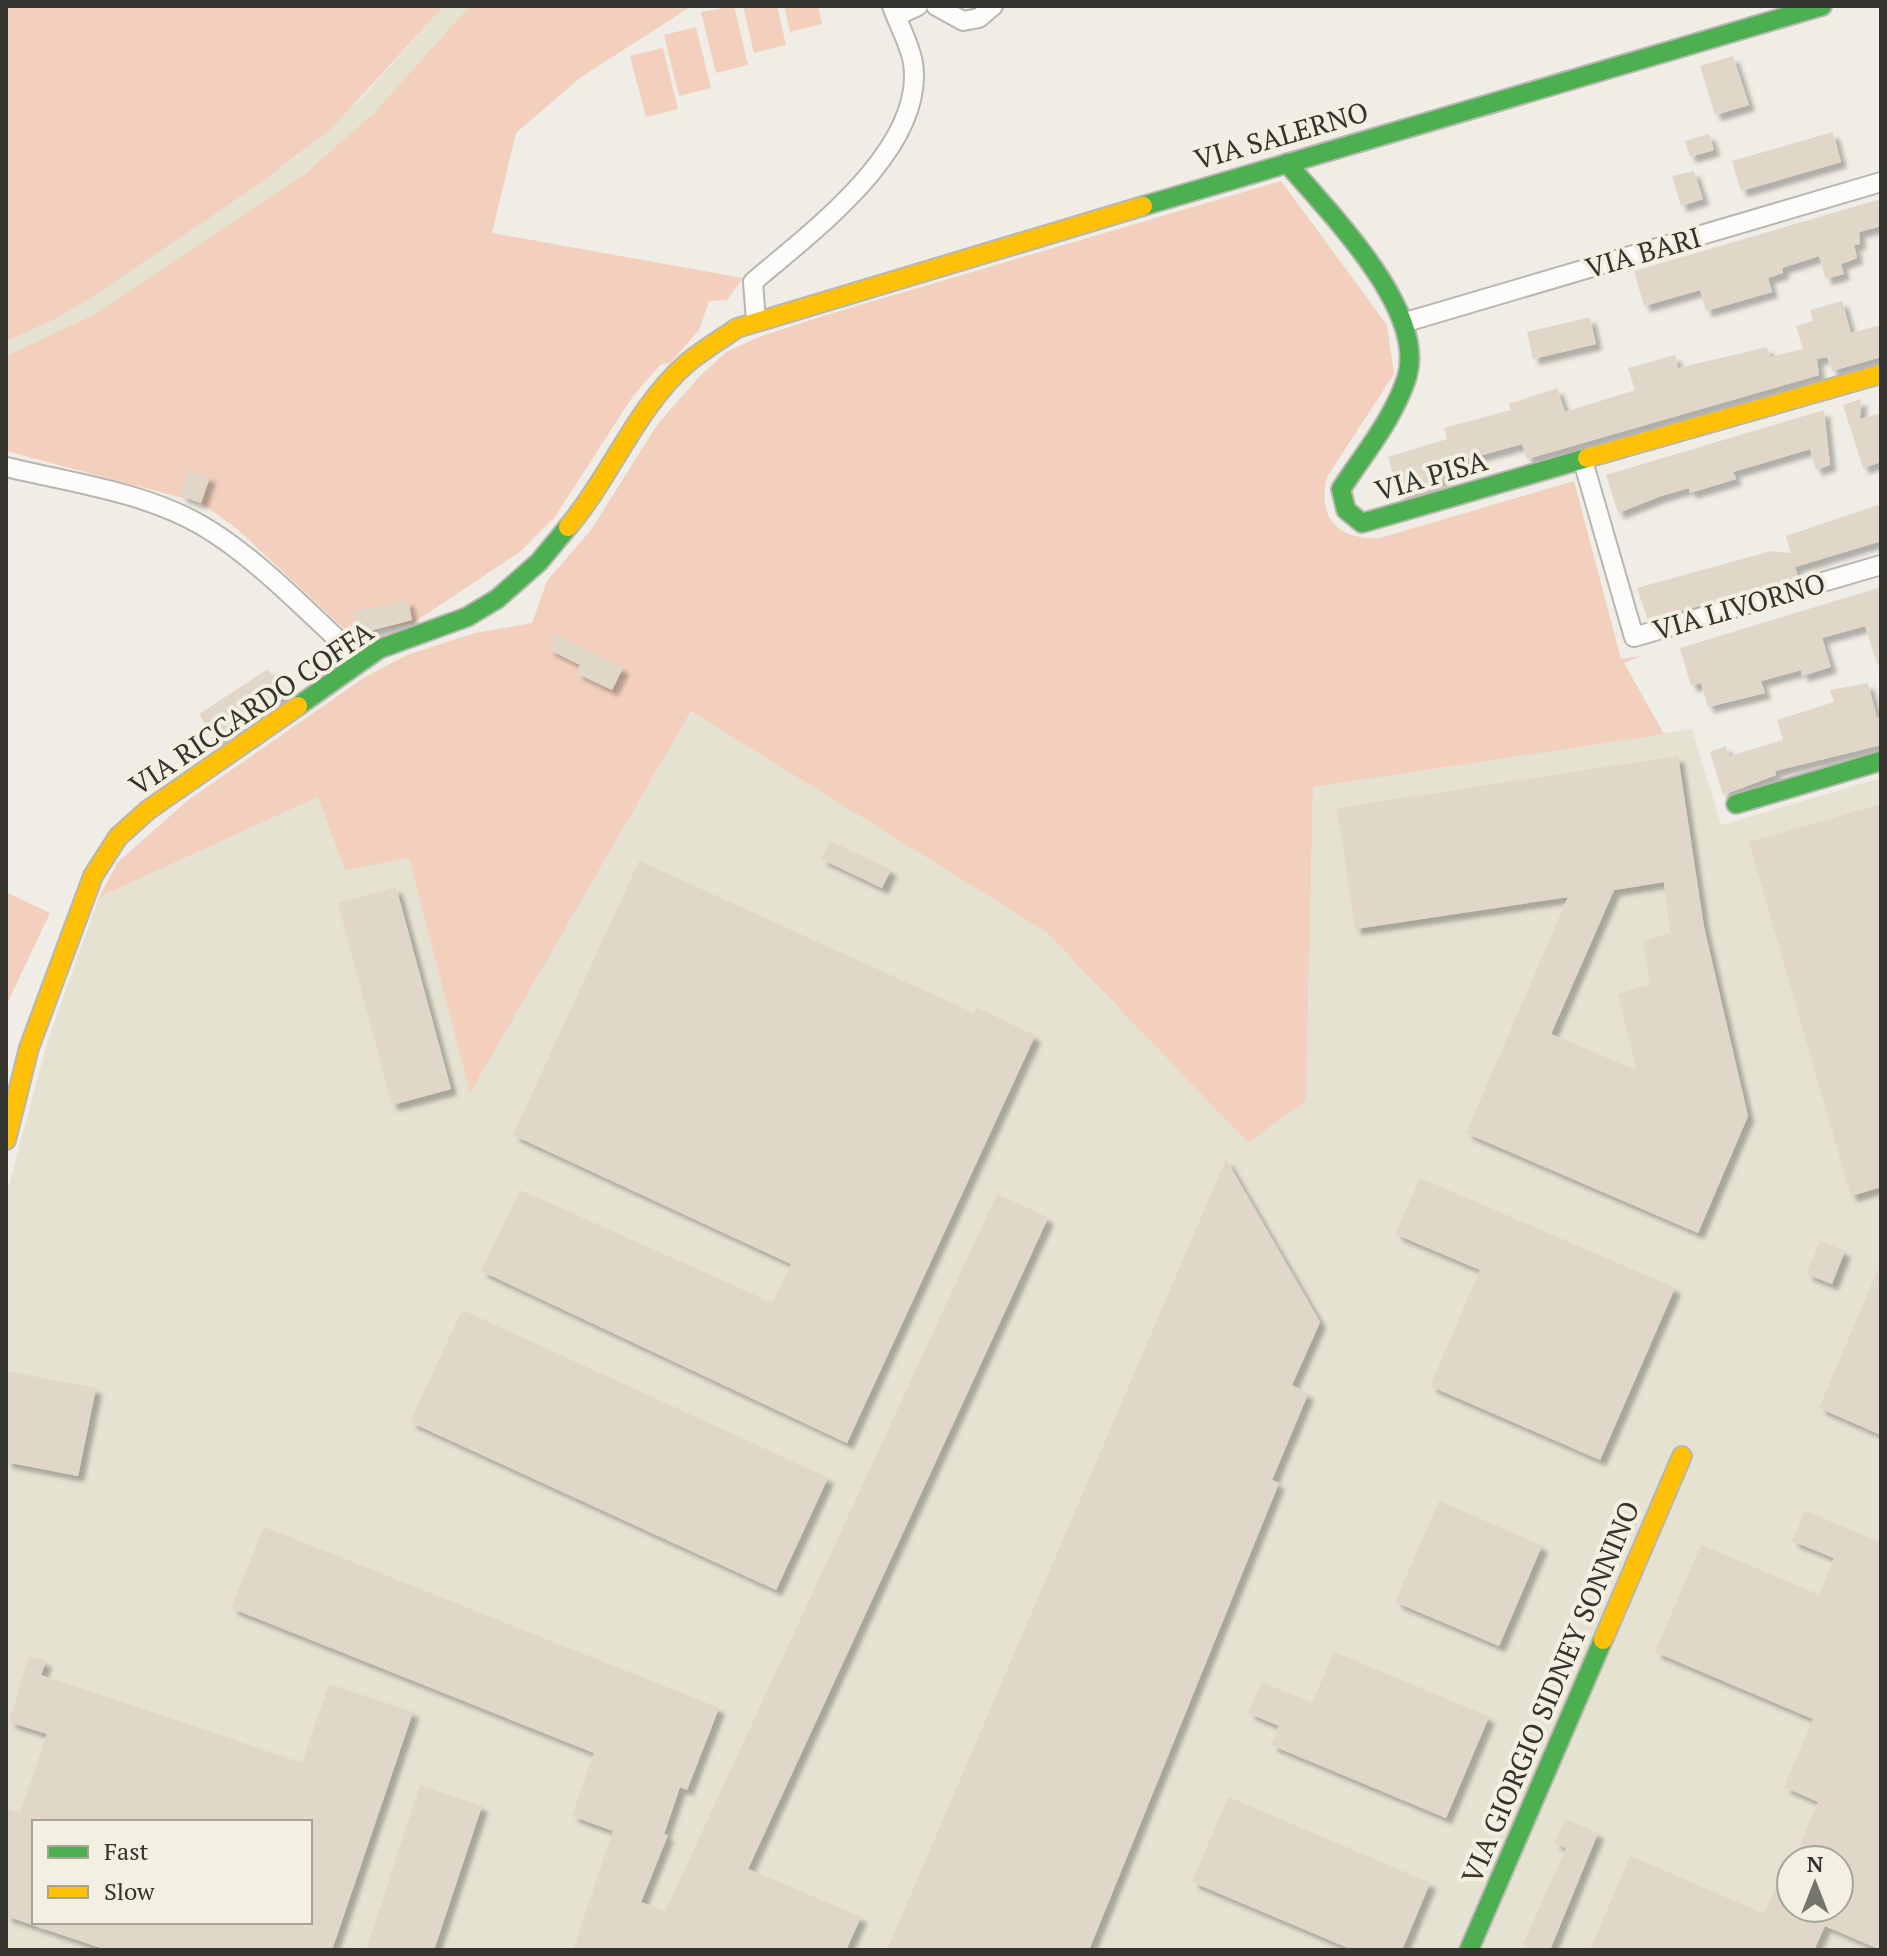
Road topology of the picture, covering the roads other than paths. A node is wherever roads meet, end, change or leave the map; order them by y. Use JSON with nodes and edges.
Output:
{"nodes":[{"id":1,"x":918,"y":6,"type":"edge"},
{"id":2,"x":936,"y":6,"type":"edge"},
{"id":3,"x":993,"y":6,"type":"edge"},
{"id":4,"x":1822,"y":6,"type":"edge"},
{"id":5,"x":894,"y":11,"type":"edge"},
{"id":6,"x":1287,"y":163,"type":"junction"},
{"id":7,"x":1881,"y":182,"type":"edge"},
{"id":8,"x":756,"y":321,"type":"junction"},
{"id":9,"x":1406,"y":322,"type":"junction"},
{"id":10,"x":1881,"y":374,"type":"edge"},
{"id":11,"x":1583,"y":461,"type":"junction"},
{"id":12,"x":7,"y":467,"type":"edge"},
{"id":13,"x":1881,"y":565,"type":"edge"},
{"id":14,"x":361,"y":661,"type":"junction"},
{"id":15,"x":1881,"y":761,"type":"edge"},
{"id":16,"x":1736,"y":804,"type":"dead end"},
{"id":17,"x":6,"y":1140,"type":"edge"},
{"id":18,"x":1682,"y":1456,"type":"dead end"},
{"id":19,"x":1469,"y":1950,"type":"edge"}],
"edges":[{"from":1,"to":5,"type":"street"},
{"from":2,"to":3,"type":"street"},
{"from":4,"to":6,"type":"street","name":"VIA SALERNO"},
{"from":5,"to":8,"type":"street"},
{"from":6,"to":8,"type":"street","name":"VIA SALERNO"},
{"from":6,"to":9,"type":"street","name":"VIA PISA"},
{"from":7,"to":9,"type":"street","name":"VIA BARI"},
{"from":8,"to":14,"type":"street","name":"VIA RICCARDO COFFA"},
{"from":9,"to":11,"type":"street","name":"VIA PISA"},
{"from":10,"to":11,"type":"street","name":"VIA PISA"},
{"from":11,"to":13,"type":"street","name":"VIA LIVORNO"},
{"from":12,"to":14,"type":"street"},
{"from":14,"to":17,"type":"street","name":"VIA RICCARDO COFFA"},
{"from":15,"to":16,"type":"street"},
{"from":18,"to":19,"type":"street","name":"VIA GIORGIO SIDNEY SONNINO"}]}
